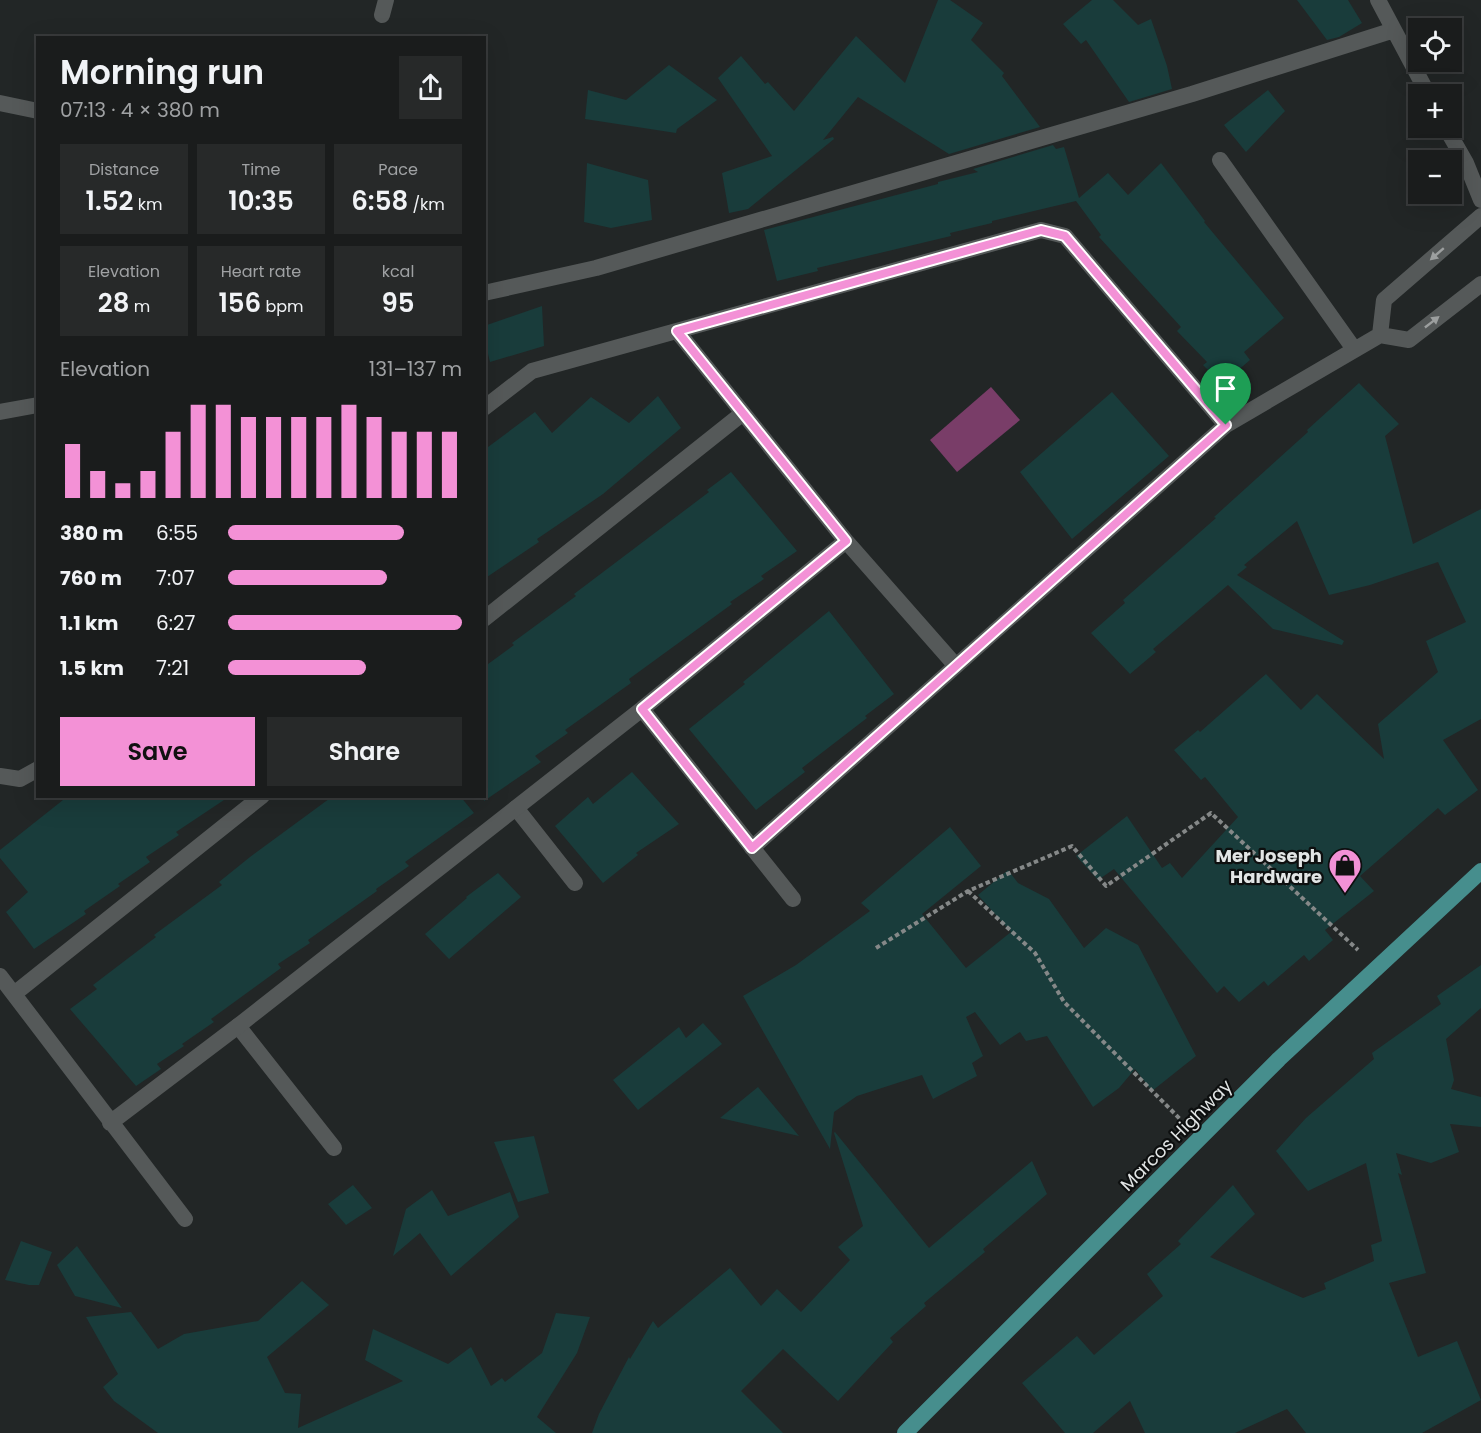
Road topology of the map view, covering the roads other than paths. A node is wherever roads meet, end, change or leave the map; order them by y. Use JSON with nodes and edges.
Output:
{"nodes":[{"id":1,"x":1378,"y":0,"type":"edge"},
{"id":2,"x":1394,"y":30,"type":"junction"},
{"id":3,"x":1423,"y":84,"type":"edge"},
{"id":4,"x":0,"y":103,"type":"edge"},
{"id":5,"x":36,"y":111,"type":"edge"},
{"id":6,"x":1452,"y":138,"type":"edge"},
{"id":7,"x":1220,"y":160,"type":"dead end"},
{"id":8,"x":1481,"y":200,"type":"edge"},
{"id":9,"x":1481,"y":216,"type":"edge"},
{"id":10,"x":1481,"y":284,"type":"edge"},
{"id":11,"x":486,"y":293,"type":"edge"},
{"id":12,"x":677,"y":331,"type":"junction"},
{"id":13,"x":1380,"y":335,"type":"junction"},
{"id":14,"x":1354,"y":349,"type":"junction"},
{"id":15,"x":36,"y":405,"type":"edge"},
{"id":16,"x":486,"y":406,"type":"edge"},
{"id":17,"x":0,"y":412,"type":"edge"},
{"id":18,"x":743,"y":413,"type":"junction"},
{"id":19,"x":1226,"y":425,"type":"junction"},
{"id":20,"x":846,"y":541,"type":"junction"},
{"id":21,"x":486,"y":617,"type":"edge"},
{"id":22,"x":956,"y":666,"type":"junction"},
{"id":23,"x":642,"y":709,"type":"junction"},
{"id":24,"x":36,"y":770,"type":"edge"},
{"id":25,"x":0,"y":776,"type":"edge"},
{"id":26,"x":259,"y":798,"type":"edge"},
{"id":27,"x":516,"y":808,"type":"junction"},
{"id":28,"x":752,"y":848,"type":"junction"},
{"id":29,"x":1481,"y":871,"type":"edge"},
{"id":30,"x":575,"y":883,"type":"dead end"},
{"id":31,"x":794,"y":899,"type":"dead end"},
{"id":32,"x":0,"y":976,"type":"edge"},
{"id":33,"x":14,"y":994,"type":"junction"},
{"id":34,"x":238,"y":1026,"type":"junction"},
{"id":35,"x":110,"y":1123,"type":"junction"},
{"id":36,"x":334,"y":1148,"type":"dead end"},
{"id":37,"x":185,"y":1219,"type":"dead end"},
{"id":38,"x":905,"y":1433,"type":"edge"}],
"edges":[{"from":1,"to":2,"type":"street"},
{"from":2,"to":3,"type":"street"},
{"from":2,"to":11,"type":"street"},
{"from":4,"to":5,"type":"street"},
{"from":6,"to":8,"type":"street"},
{"from":7,"to":14,"type":"street"},
{"from":9,"to":13,"type":"street","one_way":true},
{"from":13,"to":10,"type":"street","one_way":true},
{"from":12,"to":16,"type":"street"},
{"from":12,"to":18,"type":"street"},
{"from":12,"to":19,"type":"street"},
{"from":13,"to":14,"type":"street"},
{"from":14,"to":19,"type":"street"},
{"from":15,"to":17,"type":"street"},
{"from":18,"to":20,"type":"street"},
{"from":18,"to":21,"type":"street"},
{"from":19,"to":22,"type":"street"},
{"from":20,"to":22,"type":"street"},
{"from":20,"to":23,"type":"street"},
{"from":22,"to":28,"type":"street"},
{"from":23,"to":27,"type":"street"},
{"from":23,"to":28,"type":"street"},
{"from":24,"to":25,"type":"street"},
{"from":26,"to":33,"type":"street"},
{"from":27,"to":30,"type":"street"},
{"from":27,"to":34,"type":"street"},
{"from":28,"to":31,"type":"street"},
{"from":29,"to":38,"type":"main road","name":"Marcos Highway"},
{"from":32,"to":33,"type":"street"},
{"from":33,"to":35,"type":"street"},
{"from":34,"to":35,"type":"street"},
{"from":34,"to":36,"type":"street"},
{"from":35,"to":37,"type":"street"}]}
